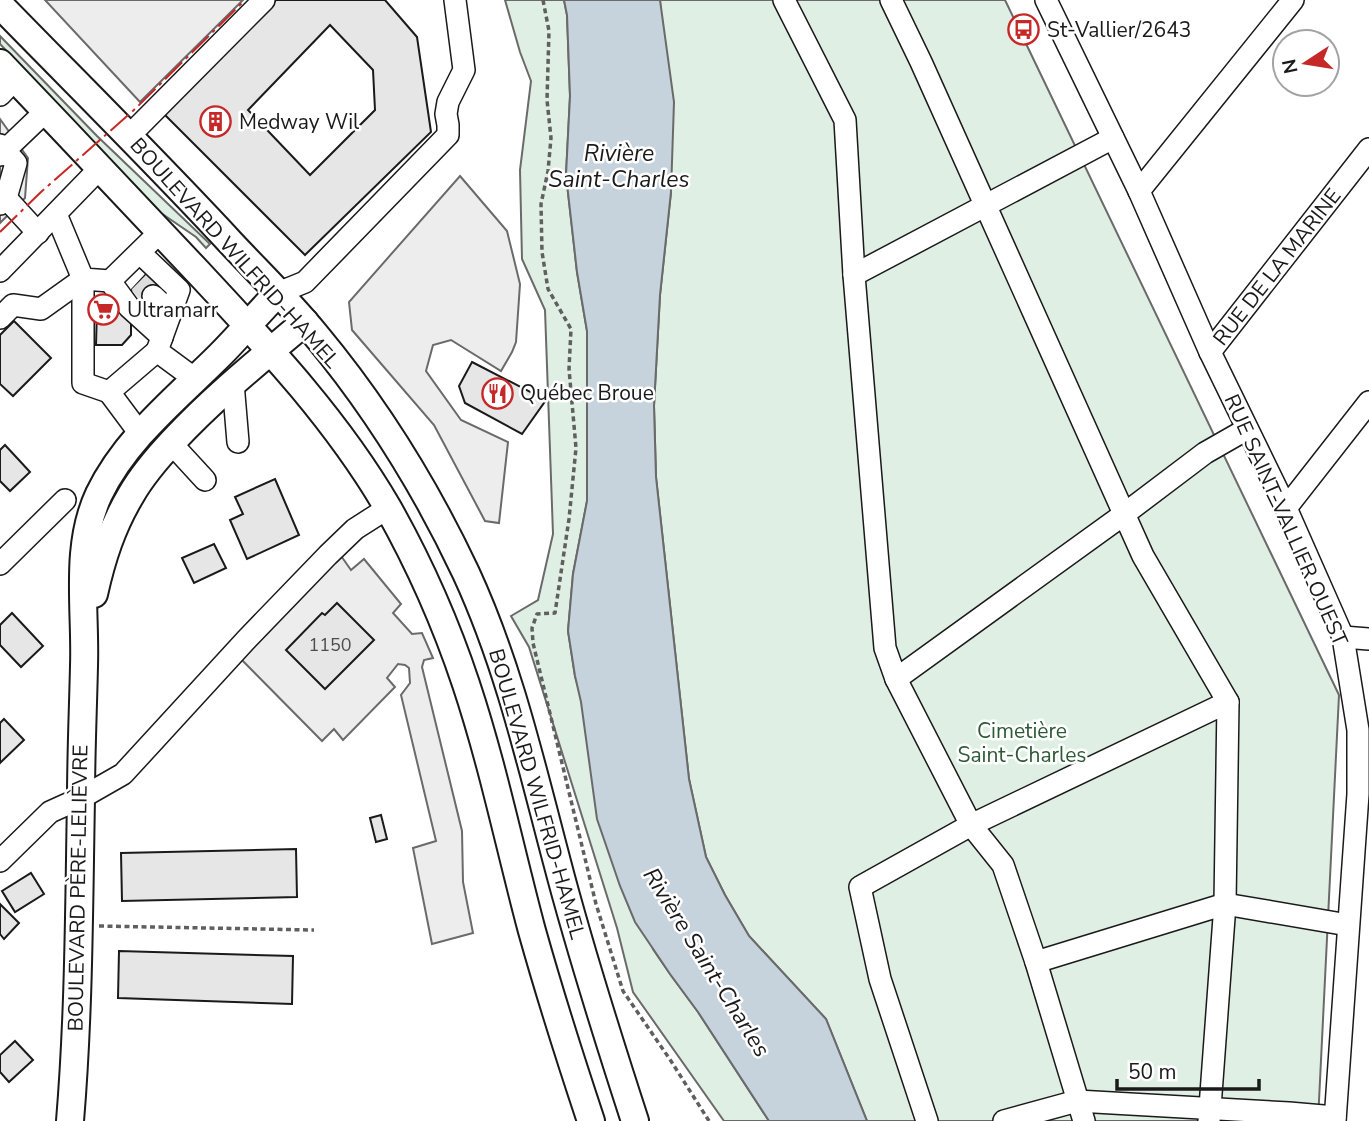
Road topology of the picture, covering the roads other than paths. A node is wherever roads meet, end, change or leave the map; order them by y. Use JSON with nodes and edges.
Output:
{"nodes":[{"id":1,"x":264,"y":0,"type":"edge"},
{"id":2,"x":455,"y":0,"type":"edge"},
{"id":3,"x":784,"y":0,"type":"edge"},
{"id":4,"x":891,"y":0,"type":"edge"},
{"id":5,"x":1046,"y":0,"type":"edge"},
{"id":6,"x":1293,"y":0,"type":"edge"},
{"id":7,"x":0,"y":5,"type":"edge"},
{"id":8,"x":5,"y":79,"type":"edge"},
{"id":9,"x":46,"y":111,"type":"junction"},
{"id":10,"x":128,"y":136,"type":"junction"},
{"id":11,"x":1113,"y":138,"type":"junction"},
{"id":12,"x":1369,"y":149,"type":"edge"},
{"id":13,"x":2,"y":150,"type":"edge"},
{"id":14,"x":100,"y":168,"type":"junction"},
{"id":15,"x":1139,"y":191,"type":"junction"},
{"id":16,"x":3,"y":201,"type":"edge"},
{"id":17,"x":985,"y":206,"type":"junction"},
{"id":18,"x":56,"y":214,"type":"junction"},
{"id":19,"x":160,"y":232,"type":"junction"},
{"id":20,"x":38,"y":233,"type":"junction"},
{"id":21,"x":140,"y":253,"type":"junction"},
{"id":22,"x":0,"y":271,"type":"edge"},
{"id":23,"x":853,"y":275,"type":"junction"},
{"id":24,"x":83,"y":279,"type":"junction"},
{"id":25,"x":131,"y":282,"type":"junction"},
{"id":26,"x":278,"y":293,"type":"junction"},
{"id":27,"x":171,"y":313,"type":"junction"},
{"id":28,"x":0,"y":318,"type":"edge"},
{"id":29,"x":305,"y":322,"type":"junction"},
{"id":30,"x":247,"y":325,"type":"junction"},
{"id":31,"x":159,"y":344,"type":"junction"},
{"id":32,"x":271,"y":351,"type":"junction"},
{"id":33,"x":1210,"y":352,"type":"junction"},
{"id":34,"x":195,"y":379,"type":"junction"},
{"id":35,"x":233,"y":383,"type":"junction"},
{"id":36,"x":109,"y":392,"type":"junction"},
{"id":37,"x":1369,"y":402,"type":"edge"},
{"id":38,"x":1247,"y":429,"type":"junction"},
{"id":39,"x":141,"y":435,"type":"junction"},
{"id":40,"x":238,"y":442,"type":"dead end"},
{"id":41,"x":171,"y":443,"type":"junction"},
{"id":42,"x":205,"y":480,"type":"dead end"},
{"id":43,"x":65,"y":500,"type":"dead end"},
{"id":44,"x":388,"y":508,"type":"junction"},
{"id":45,"x":1286,"y":508,"type":"junction"},
{"id":46,"x":1123,"y":515,"type":"junction"},
{"id":47,"x":0,"y":564,"type":"edge"},
{"id":48,"x":1343,"y":637,"type":"junction"},
{"id":49,"x":1369,"y":639,"type":"edge"},
{"id":50,"x":85,"y":655,"type":"junction"},
{"id":51,"x":896,"y":679,"type":"junction"},
{"id":52,"x":1228,"y":702,"type":"junction"},
{"id":53,"x":80,"y":798,"type":"junction"},
{"id":54,"x":971,"y":825,"type":"junction"},
{"id":55,"x":0,"y":861,"type":"edge"},
{"id":56,"x":1225,"y":904,"type":"junction"},
{"id":57,"x":1348,"y":925,"type":"junction"},
{"id":58,"x":1036,"y":962,"type":"junction"},
{"id":59,"x":1081,"y":1111,"type":"edge"},
{"id":60,"x":1209,"y":1115,"type":"edge"},
{"id":61,"x":1335,"y":1119,"type":"edge"},
{"id":62,"x":69,"y":1121,"type":"edge"},
{"id":63,"x":591,"y":1121,"type":"edge"},
{"id":64,"x":635,"y":1121,"type":"edge"},
{"id":65,"x":927,"y":1121,"type":"edge"},
{"id":66,"x":1004,"y":1121,"type":"edge"}],
"edges":[{"from":1,"to":10,"type":"street"},
{"from":2,"to":26,"type":"street"},
{"from":3,"to":23,"type":"street"},
{"from":4,"to":17,"type":"street"},
{"from":5,"to":11,"type":"street","name":"RUE SAINT-VALLIER OUEST"},
{"from":6,"to":15,"type":"street"},
{"from":7,"to":10,"type":"main road","name":"BOULEVARD WILFRID-HAMEL"},
{"from":8,"to":9,"type":"main road","name":"BOULEVARD WILFRID-HAMEL"},
{"from":9,"to":13,"type":"street"},
{"from":9,"to":14,"type":"main road","name":"BOULEVARD WILFRID-HAMEL"},
{"from":10,"to":26,"type":"main road","name":"BOULEVARD WILFRID-HAMEL"},
{"from":11,"to":15,"type":"street","name":"RUE SAINT-VALLIER OUEST"},
{"from":11,"to":17,"type":"street"},
{"from":12,"to":33,"type":"street","name":"RUE DE LA MARINE"},
{"from":13,"to":16,"type":"street"},
{"from":14,"to":18,"type":"street"},
{"from":14,"to":19,"type":"main road","name":"BOULEVARD WILFRID-HAMEL"},
{"from":15,"to":33,"type":"street","name":"RUE SAINT-VALLIER OUEST"},
{"from":16,"to":20,"type":"street"},
{"from":17,"to":23,"type":"street"},
{"from":17,"to":46,"type":"street"},
{"from":18,"to":20,"type":"street"},
{"from":18,"to":24,"type":"street"},
{"from":19,"to":21,"type":"street"},
{"from":19,"to":30,"type":"main road","name":"BOULEVARD WILFRID-HAMEL"},
{"from":20,"to":22,"type":"street"},
{"from":21,"to":25,"type":"street"},
{"from":21,"to":27,"type":"street"},
{"from":23,"to":51,"type":"street"},
{"from":24,"to":25,"type":"street"},
{"from":24,"to":28,"type":"street"},
{"from":24,"to":36,"type":"street"},
{"from":25,"to":27,"type":"street"},
{"from":25,"to":31,"type":"street"},
{"from":26,"to":29,"type":"main road","name":"BOULEVARD WILFRID-HAMEL"},
{"from":26,"to":30,"type":"main road","name":"BOULEVARD PÈRE-LELIÈVRE"},
{"from":27,"to":31,"type":"street"},
{"from":29,"to":32,"type":"main road","name":"BOULEVARD PÈRE-LELIÈVRE"},
{"from":29,"to":64,"type":"main road","name":"BOULEVARD WILFRID-HAMEL"},
{"from":30,"to":32,"type":"main road","name":"BOULEVARD WILFRID-HAMEL"},
{"from":30,"to":34,"type":"main road","name":"BOULEVARD PÈRE-LELIÈVRE"},
{"from":31,"to":34,"type":"street"},
{"from":31,"to":36,"type":"street"},
{"from":32,"to":35,"type":"main road","name":"BOULEVARD PÈRE-LELIÈVRE"},
{"from":32,"to":44,"type":"main road","name":"BOULEVARD WILFRID-HAMEL"},
{"from":33,"to":38,"type":"street","name":"RUE SAINT-VALLIER OUEST"},
{"from":34,"to":39,"type":"main road","name":"BOULEVARD PÈRE-LELIÈVRE"},
{"from":35,"to":40,"type":"street"},
{"from":35,"to":41,"type":"main road","name":"BOULEVARD PÈRE-LELIÈVRE"},
{"from":36,"to":39,"type":"street"},
{"from":37,"to":45,"type":"street"},
{"from":38,"to":45,"type":"street","name":"RUE SAINT-VALLIER OUEST"},
{"from":38,"to":46,"type":"street"},
{"from":39,"to":50,"type":"main road","name":"BOULEVARD PÈRE-LELIÈVRE"},
{"from":41,"to":42,"type":"street"},
{"from":41,"to":50,"type":"main road","name":"BOULEVARD PÈRE-LELIÈVRE"},
{"from":43,"to":47,"type":"street"},
{"from":44,"to":53,"type":"street"},
{"from":44,"to":63,"type":"main road","name":"BOULEVARD WILFRID-HAMEL"},
{"from":45,"to":48,"type":"street","name":"RUE SAINT-VALLIER OUEST"},
{"from":46,"to":51,"type":"street"},
{"from":46,"to":52,"type":"street"},
{"from":48,"to":49,"type":"street"},
{"from":48,"to":57,"type":"street","name":"RUE SAINT-VALLIER OUEST"},
{"from":50,"to":53,"type":"main road","name":"BOULEVARD PÈRE-LELIÈVRE"},
{"from":51,"to":54,"type":"street"},
{"from":52,"to":54,"type":"street"},
{"from":52,"to":56,"type":"street"},
{"from":53,"to":55,"type":"street"},
{"from":53,"to":62,"type":"main road","name":"BOULEVARD PÈRE-LELIÈVRE"},
{"from":54,"to":58,"type":"street"},
{"from":54,"to":65,"type":"street"},
{"from":56,"to":57,"type":"street"},
{"from":56,"to":58,"type":"street"},
{"from":56,"to":60,"type":"street"},
{"from":57,"to":61,"type":"street","name":"RUE SAINT-VALLIER OUEST"},
{"from":58,"to":59,"type":"street"},
{"from":59,"to":60,"type":"street"},
{"from":59,"to":66,"type":"street"},
{"from":60,"to":61,"type":"street"}]}
